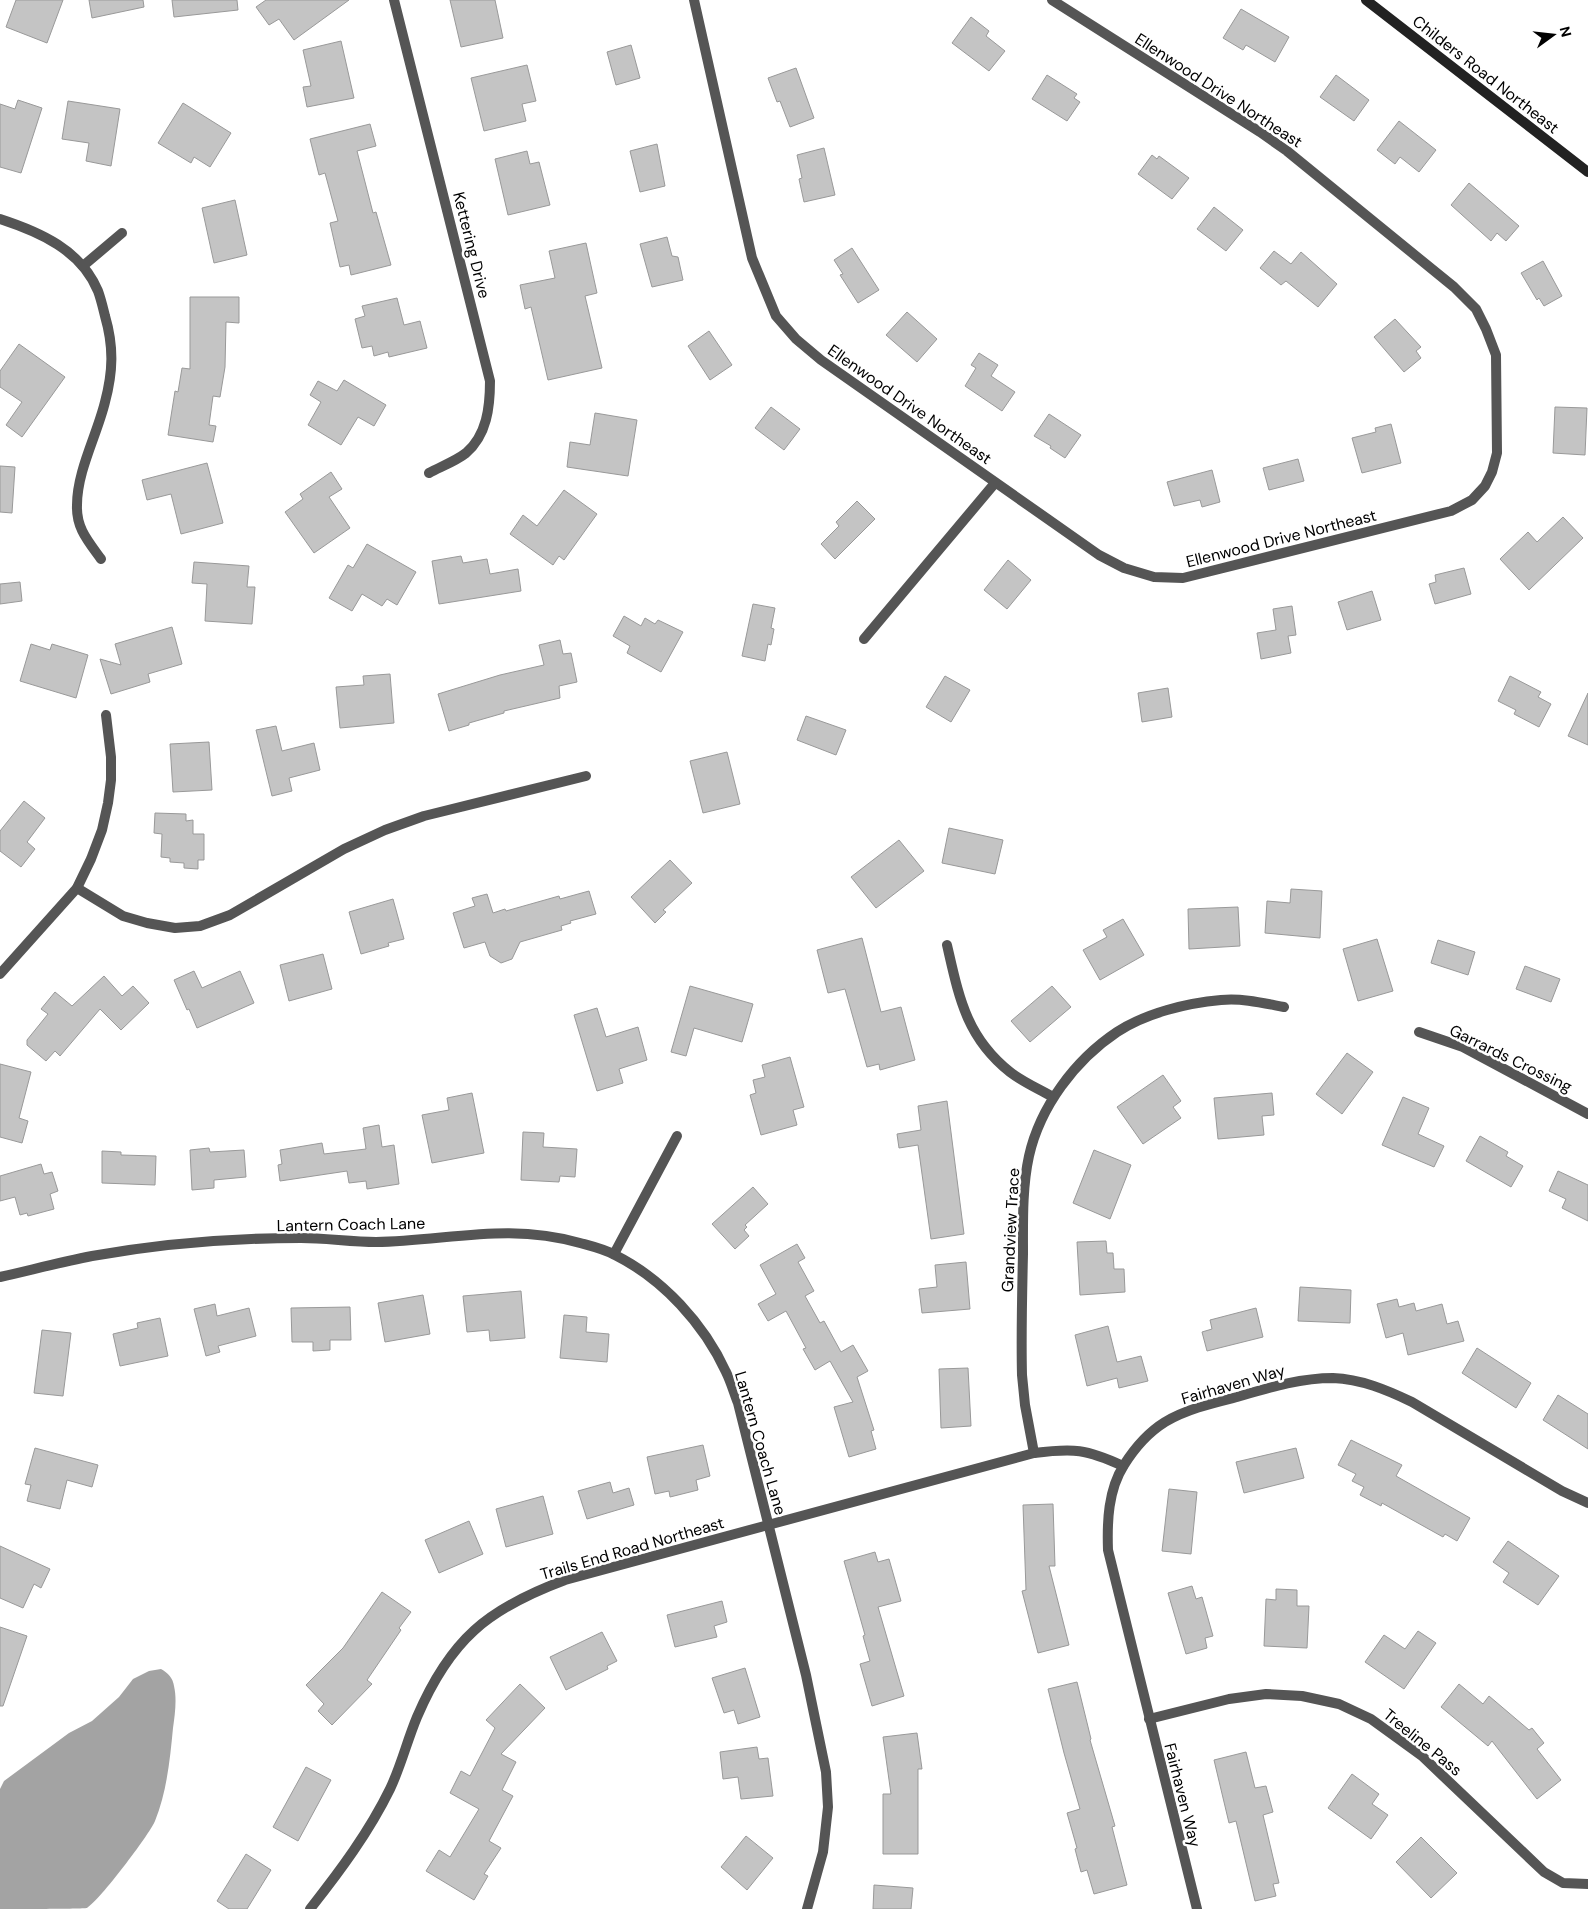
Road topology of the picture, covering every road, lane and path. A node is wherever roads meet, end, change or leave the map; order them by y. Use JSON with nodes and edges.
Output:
{"nodes":[{"id":1,"x":394,"y":0,"type":"edge"},
{"id":2,"x":694,"y":0,"type":"edge"},
{"id":3,"x":1052,"y":0,"type":"edge"},
{"id":4,"x":1366,"y":0,"type":"edge"},
{"id":5,"x":1588,"y":172,"type":"edge"},
{"id":6,"x":0,"y":219,"type":"edge"},
{"id":7,"x":122,"y":233,"type":"dead end"},
{"id":8,"x":83,"y":266,"type":"junction"},
{"id":9,"x":429,"y":473,"type":"dead end"},
{"id":10,"x":995,"y":482,"type":"junction"},
{"id":11,"x":101,"y":559,"type":"dead end"},
{"id":12,"x":864,"y":639,"type":"dead end"},
{"id":13,"x":106,"y":715,"type":"dead end"},
{"id":14,"x":586,"y":776,"type":"dead end"},
{"id":15,"x":76,"y":888,"type":"junction"},
{"id":16,"x":947,"y":946,"type":"dead end"},
{"id":17,"x":0,"y":974,"type":"edge"},
{"id":18,"x":1284,"y":1007,"type":"dead end"},
{"id":19,"x":1418,"y":1032,"type":"dead end"},
{"id":20,"x":1053,"y":1097,"type":"junction"},
{"id":21,"x":1588,"y":1114,"type":"edge"},
{"id":22,"x":677,"y":1136,"type":"dead end"},
{"id":23,"x":614,"y":1254,"type":"junction"},
{"id":24,"x":0,"y":1277,"type":"edge"},
{"id":25,"x":1034,"y":1453,"type":"junction"},
{"id":26,"x":1123,"y":1466,"type":"junction"},
{"id":27,"x":1588,"y":1503,"type":"edge"},
{"id":28,"x":768,"y":1525,"type":"junction"},
{"id":29,"x":1149,"y":1719,"type":"junction"},
{"id":30,"x":1588,"y":1884,"type":"edge"},
{"id":31,"x":310,"y":1909,"type":"edge"},
{"id":32,"x":807,"y":1909,"type":"edge"},
{"id":33,"x":1197,"y":1909,"type":"edge"}],
"edges":[{"from":1,"to":9,"type":"street","name":"Kettering Drive"},
{"from":2,"to":10,"type":"street","name":"Ellenwood Drive Northeast"},
{"from":3,"to":10,"type":"street","name":"Ellenwood Drive Northeast"},
{"from":4,"to":5,"type":"street","name":"Childers Road Northeast"},
{"from":6,"to":8,"type":"street"},
{"from":7,"to":8,"type":"street"},
{"from":8,"to":11,"type":"street"},
{"from":10,"to":12,"type":"street"},
{"from":13,"to":15,"type":"street"},
{"from":14,"to":15,"type":"street"},
{"from":15,"to":17,"type":"street"},
{"from":16,"to":20,"type":"street"},
{"from":18,"to":20,"type":"street","name":"Grandview Trace"},
{"from":19,"to":21,"type":"street","name":"Garrards Crossing"},
{"from":20,"to":25,"type":"street","name":"Grandview Trace"},
{"from":22,"to":23,"type":"street"},
{"from":23,"to":24,"type":"street","name":"Lantern Coach Lane"},
{"from":23,"to":28,"type":"street","name":"Lantern Coach Lane"},
{"from":25,"to":26,"type":"street","name":"Trails End Road Northeast"},
{"from":25,"to":28,"type":"street","name":"Trails End Road Northeast"},
{"from":26,"to":27,"type":"street","name":"Fairhaven Way"},
{"from":26,"to":29,"type":"street","name":"Fairhaven Way"},
{"from":28,"to":31,"type":"street","name":"Trails End Road Northeast"},
{"from":28,"to":32,"type":"street","name":"Lantern Coach Lane"},
{"from":29,"to":30,"type":"street","name":"Treeline Pass"},
{"from":29,"to":33,"type":"street","name":"Fairhaven Way"}]}
